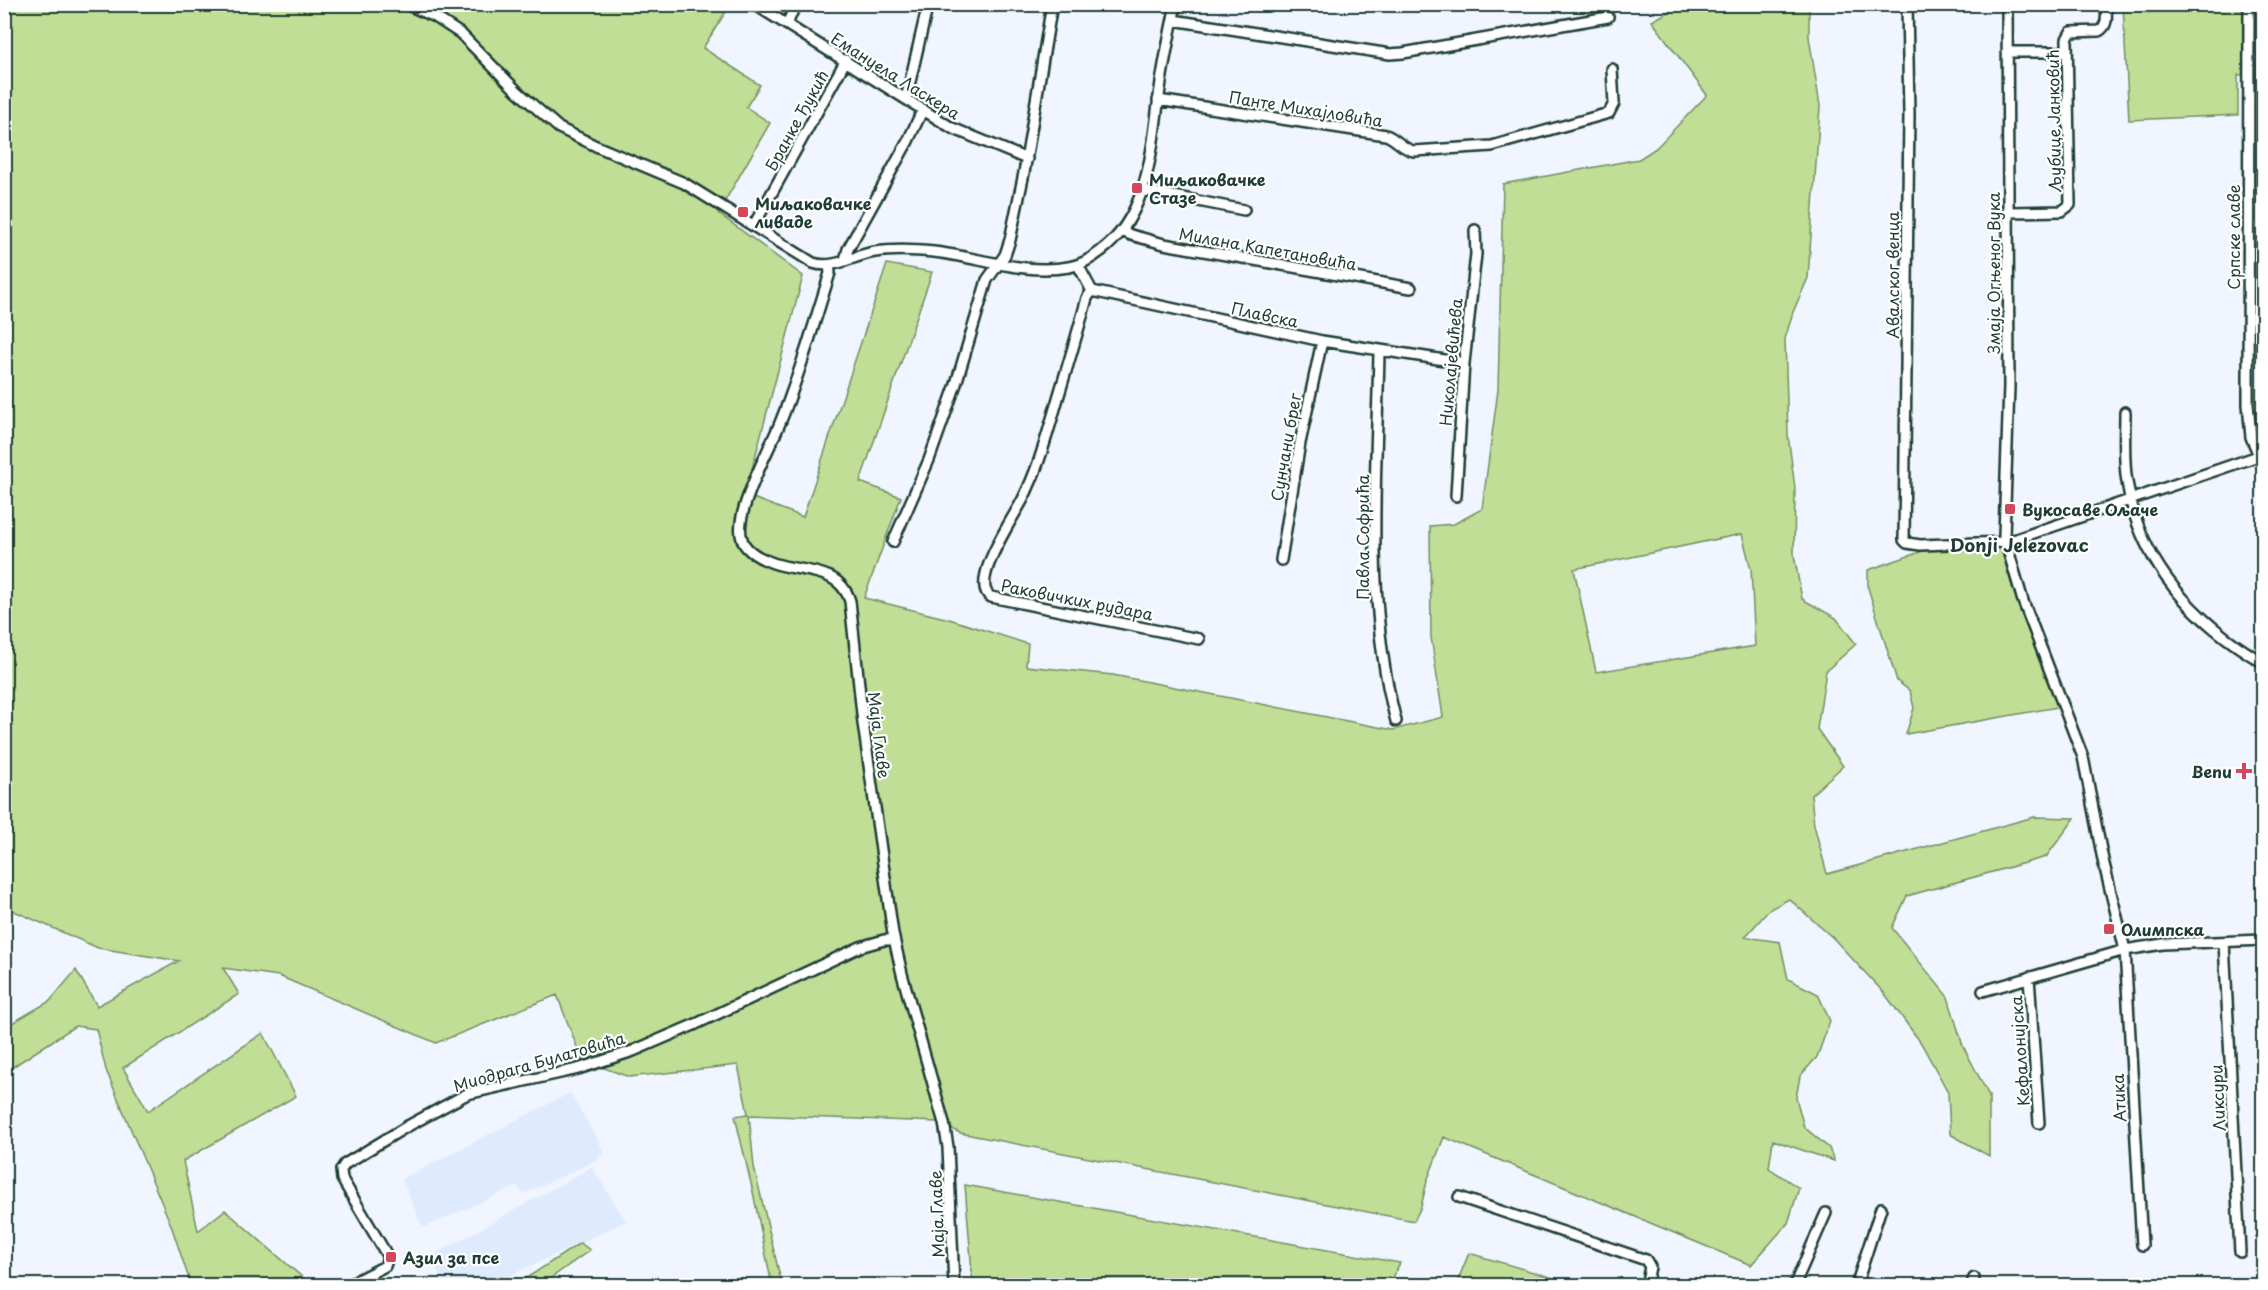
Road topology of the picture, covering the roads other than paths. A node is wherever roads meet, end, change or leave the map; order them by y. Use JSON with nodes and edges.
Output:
{"nodes":[{"id":1,"x":406,"y":4,"type":"edge"},
{"id":2,"x":754,"y":4,"type":"edge"},
{"id":3,"x":796,"y":4,"type":"edge"},
{"id":4,"x":928,"y":4,"type":"edge"},
{"id":5,"x":1052,"y":4,"type":"edge"},
{"id":6,"x":1176,"y":4,"type":"edge"},
{"id":7,"x":1907,"y":4,"type":"edge"},
{"id":8,"x":2007,"y":4,"type":"edge"},
{"id":9,"x":2106,"y":4,"type":"edge"},
{"id":10,"x":2249,"y":4,"type":"edge"},
{"id":11,"x":1608,"y":17,"type":"dead end"},
{"id":12,"x":1173,"y":20,"type":"junction"},
{"id":13,"x":787,"y":24,"type":"junction"},
{"id":14,"x":2007,"y":52,"type":"junction"},
{"id":15,"x":2066,"y":52,"type":"junction"},
{"id":16,"x":846,"y":60,"type":"junction"},
{"id":17,"x":1612,"y":69,"type":"dead end"},
{"id":18,"x":906,"y":99,"type":"junction"},
{"id":19,"x":1158,"y":100,"type":"junction"},
{"id":20,"x":923,"y":109,"type":"junction"},
{"id":21,"x":1027,"y":159,"type":"junction"},
{"id":22,"x":1142,"y":190,"type":"junction"},
{"id":23,"x":1244,"y":210,"type":"dead end"},
{"id":24,"x":2008,"y":212,"type":"junction"},
{"id":25,"x":754,"y":225,"type":"junction"},
{"id":26,"x":1475,"y":230,"type":"dead end"},
{"id":27,"x":1122,"y":231,"type":"junction"},
{"id":28,"x":845,"y":260,"type":"junction"},
{"id":29,"x":998,"y":264,"type":"junction"},
{"id":30,"x":830,"y":265,"type":"junction"},
{"id":31,"x":1078,"y":265,"type":"junction"},
{"id":32,"x":1411,"y":288,"type":"dead end"},
{"id":33,"x":1092,"y":291,"type":"junction"},
{"id":34,"x":1322,"y":341,"type":"junction"},
{"id":35,"x":1379,"y":351,"type":"junction"},
{"id":36,"x":1464,"y":363,"type":"junction"},
{"id":37,"x":2125,"y":412,"type":"dead end"},
{"id":38,"x":2258,"y":456,"type":"junction"},
{"id":39,"x":2264,"y":467,"type":"edge"},
{"id":40,"x":1456,"y":496,"type":"dead end"},
{"id":41,"x":2131,"y":500,"type":"junction"},
{"id":42,"x":893,"y":542,"type":"dead end"},
{"id":43,"x":2005,"y":542,"type":"junction"},
{"id":44,"x":1281,"y":560,"type":"dead end"},
{"id":45,"x":1199,"y":639,"type":"dead end"},
{"id":46,"x":2264,"y":663,"type":"edge"},
{"id":47,"x":1396,"y":721,"type":"dead end"},
{"id":48,"x":894,"y":940,"type":"junction"},
{"id":49,"x":2264,"y":940,"type":"edge"},
{"id":50,"x":2224,"y":942,"type":"junction"},
{"id":51,"x":2125,"y":950,"type":"junction"},
{"id":52,"x":2029,"y":977,"type":"junction"},
{"id":53,"x":1983,"y":991,"type":"dead end"},
{"id":54,"x":2038,"y":1123,"type":"dead end"},
{"id":55,"x":1459,"y":1197,"type":"dead end"},
{"id":56,"x":1881,"y":1208,"type":"dead end"},
{"id":57,"x":1826,"y":1213,"type":"dead end"},
{"id":58,"x":2142,"y":1245,"type":"dead end"},
{"id":59,"x":2240,"y":1252,"type":"dead end"},
{"id":60,"x":346,"y":1286,"type":"edge"},
{"id":61,"x":954,"y":1286,"type":"edge"},
{"id":62,"x":1646,"y":1286,"type":"edge"},
{"id":63,"x":1794,"y":1286,"type":"edge"},
{"id":64,"x":1856,"y":1286,"type":"edge"}],
"edges":[{"from":1,"to":25,"type":"street"},
{"from":2,"to":13,"type":"street","name":"Емануела Ласкера"},
{"from":3,"to":13,"type":"street"},
{"from":4,"to":18,"type":"street"},
{"from":5,"to":21,"type":"street"},
{"from":6,"to":12,"type":"street"},
{"from":7,"to":43,"type":"street","name":"Авалског венца"},
{"from":8,"to":14,"type":"street","name":"Змаја Огњеног Вука"},
{"from":9,"to":15,"type":"street","name":"Љубице Јанковић"},
{"from":10,"to":38,"type":"street","name":"Српске славе"},
{"from":11,"to":12,"type":"street"},
{"from":12,"to":19,"type":"street"},
{"from":13,"to":16,"type":"street","name":"Емануела Ласкера"},
{"from":14,"to":15,"type":"street"},
{"from":14,"to":24,"type":"street","name":"Змаја Огњеног Вука"},
{"from":15,"to":24,"type":"street","name":"Љубице Јанковић"},
{"from":16,"to":18,"type":"street","name":"Емануела Ласкера"},
{"from":16,"to":25,"type":"street","name":"Бранке Ђукић"},
{"from":17,"to":19,"type":"street","name":"Панте Михајловића"},
{"from":18,"to":20,"type":"street","name":"Емануела Ласкера"},
{"from":19,"to":22,"type":"street"},
{"from":20,"to":21,"type":"street","name":"Емануела Ласкера"},
{"from":20,"to":28,"type":"street"},
{"from":21,"to":29,"type":"street"},
{"from":22,"to":23,"type":"street"},
{"from":22,"to":27,"type":"street"},
{"from":24,"to":43,"type":"street","name":"Змаја Огњеног Вука"},
{"from":25,"to":30,"type":"street"},
{"from":26,"to":36,"type":"street","name":"Николајевићева"},
{"from":27,"to":31,"type":"street"},
{"from":27,"to":32,"type":"street","name":"Милана Капетановића"},
{"from":28,"to":29,"type":"street"},
{"from":28,"to":30,"type":"street"},
{"from":29,"to":31,"type":"street"},
{"from":29,"to":42,"type":"street"},
{"from":30,"to":48,"type":"street","name":"Маја Главе"},
{"from":31,"to":33,"type":"street"},
{"from":33,"to":34,"type":"street","name":"Плавска"},
{"from":33,"to":45,"type":"street","name":"Раковичких рудара"},
{"from":34,"to":35,"type":"street","name":"Плавска"},
{"from":34,"to":44,"type":"street","name":"Сунчани брег"},
{"from":35,"to":36,"type":"street","name":"Плавска"},
{"from":35,"to":47,"type":"street","name":"Павла Софрића"},
{"from":36,"to":40,"type":"street","name":"Николајевићева"},
{"from":37,"to":41,"type":"street"},
{"from":38,"to":39,"type":"street","name":"Српске славе"},
{"from":38,"to":41,"type":"street"},
{"from":41,"to":43,"type":"street"},
{"from":41,"to":46,"type":"street"},
{"from":43,"to":51,"type":"street"},
{"from":48,"to":60,"type":"street","name":"Миодрага Булатовића"},
{"from":48,"to":61,"type":"street","name":"Маја Главе"},
{"from":49,"to":50,"type":"street","name":"Кефалонијска"},
{"from":50,"to":51,"type":"street","name":"Кефалонијска"},
{"from":50,"to":59,"type":"street","name":"Ликсури"},
{"from":51,"to":52,"type":"street","name":"Кефалонијска"},
{"from":51,"to":58,"type":"street","name":"Атика"},
{"from":52,"to":53,"type":"street","name":"Кефалонијска"},
{"from":52,"to":54,"type":"street","name":"Кефалонијска"},
{"from":55,"to":62,"type":"street"},
{"from":56,"to":64,"type":"street"},
{"from":57,"to":63,"type":"street"}]}
